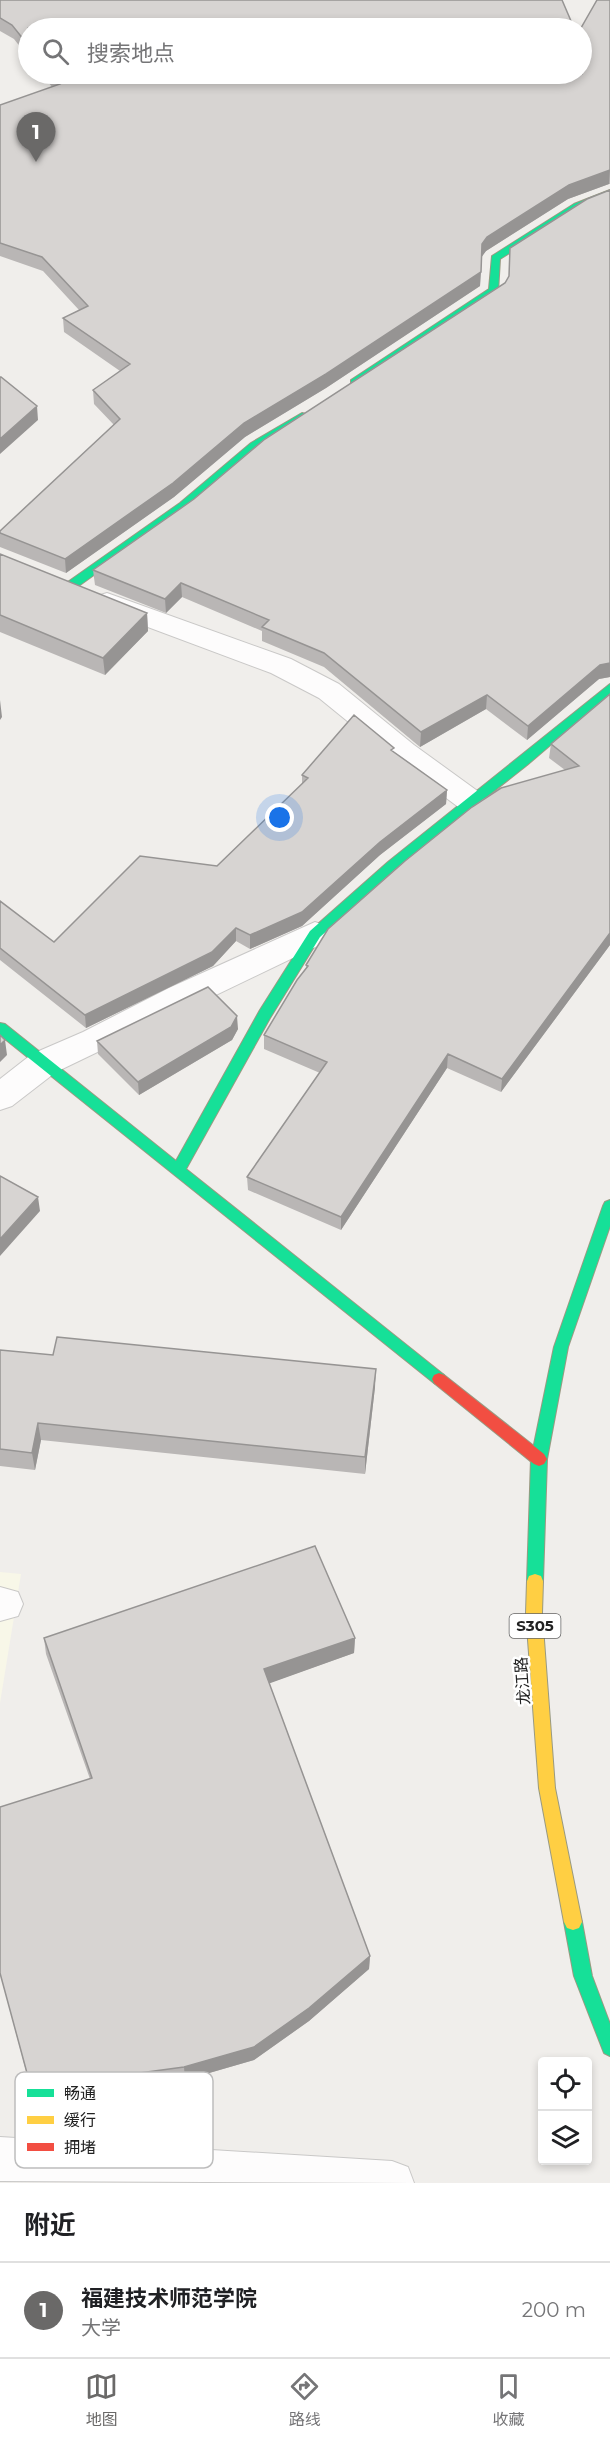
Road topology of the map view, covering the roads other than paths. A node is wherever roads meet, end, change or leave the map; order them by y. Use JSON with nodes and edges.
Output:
{"nodes":[{"id":1,"x":610,"y":193,"type":"edge"},
{"id":2,"x":345,"y":389,"type":"edge"},
{"id":3,"x":316,"y":407,"type":"edge"},
{"id":4,"x":40,"y":575,"type":"edge"},
{"id":5,"x":69,"y":587,"type":"junction"},
{"id":6,"x":610,"y":688,"type":"edge"},
{"id":7,"x":472,"y":802,"type":"junction"},
{"id":8,"x":315,"y":934,"type":"junction"},
{"id":9,"x":0,"y":1028,"type":"edge"},
{"id":10,"x":44,"y":1063,"type":"junction"},
{"id":11,"x":0,"y":1097,"type":"edge"},
{"id":12,"x":178,"y":1170,"type":"junction"},
{"id":13,"x":610,"y":1206,"type":"edge"},
{"id":14,"x":539,"y":1459,"type":"junction"},
{"id":15,"x":610,"y":2048,"type":"edge"},
{"id":16,"x":0,"y":2158,"type":"edge"},
{"id":17,"x":15,"y":2159,"type":"edge"},
{"id":18,"x":157,"y":2168,"type":"edge"},
{"id":19,"x":392,"y":2183,"type":"edge"}],
"edges":[{"from":1,"to":2,"type":"street"},
{"from":3,"to":5,"type":"street"},
{"from":4,"to":5,"type":"street"},
{"from":5,"to":7,"type":"street"},
{"from":6,"to":7,"type":"street"},
{"from":7,"to":8,"type":"street"},
{"from":8,"to":10,"type":"street"},
{"from":8,"to":12,"type":"street"},
{"from":9,"to":10,"type":"street"},
{"from":10,"to":11,"type":"street"},
{"from":10,"to":12,"type":"street"},
{"from":12,"to":14,"type":"street"},
{"from":13,"to":14,"type":"street","name":"龙江路","number":"S305"},
{"from":14,"to":15,"type":"street","name":"龙江路","number":"S305"},
{"from":16,"to":17,"type":"street"},
{"from":18,"to":19,"type":"street"}]}
